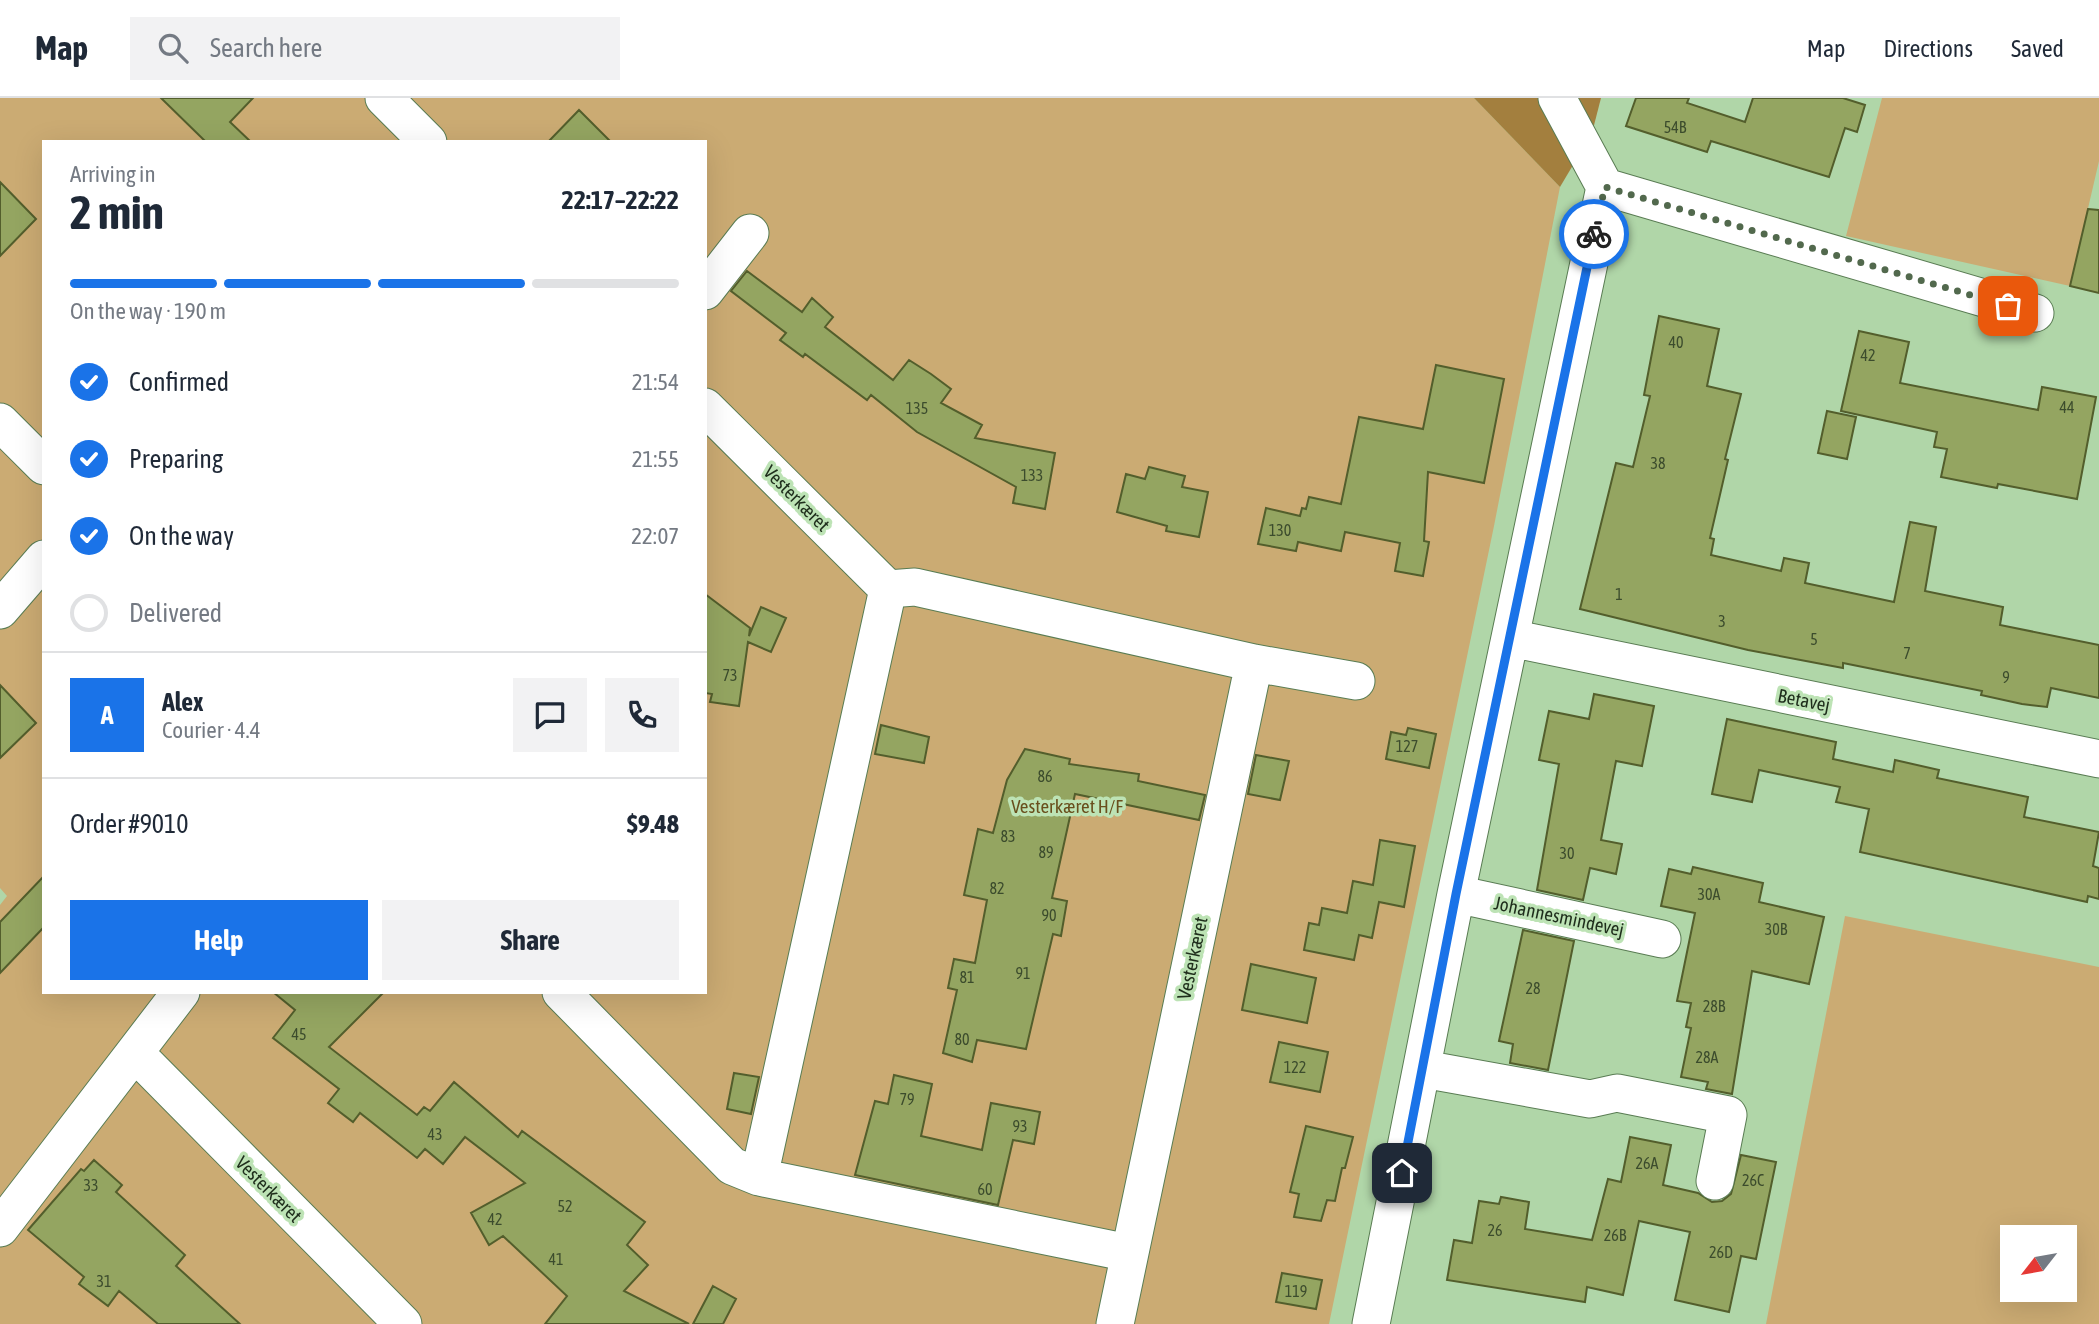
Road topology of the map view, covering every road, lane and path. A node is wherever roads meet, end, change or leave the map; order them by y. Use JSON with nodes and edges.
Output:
{"nodes":[{"id":1,"x":384,"y":98,"type":"edge"},
{"id":2,"x":1558,"y":98,"type":"edge"},
{"id":3,"x":416,"y":138,"type":"edge"},
{"id":4,"x":1605,"y":187,"type":"junction"},
{"id":5,"x":750,"y":233,"type":"dead end"},
{"id":6,"x":707,"y":288,"type":"edge"},
{"id":7,"x":2035,"y":313,"type":"dead end"},
{"id":8,"x":707,"y":409,"type":"edge"},
{"id":9,"x":0,"y":422,"type":"edge"},
{"id":10,"x":42,"y":464,"type":"edge"},
{"id":11,"x":42,"y":561,"type":"edge"},
{"id":12,"x":888,"y":589,"type":"junction"},
{"id":13,"x":0,"y":610,"type":"edge"},
{"id":14,"x":1510,"y":638,"type":"junction"},
{"id":15,"x":1254,"y":663,"type":"junction"},
{"id":16,"x":1356,"y":681,"type":"dead end"},
{"id":17,"x":2099,"y":760,"type":"edge"},
{"id":18,"x":1456,"y":894,"type":"junction"},
{"id":19,"x":1662,"y":939,"type":"dead end"},
{"id":20,"x":180,"y":994,"type":"edge"},
{"id":21,"x":563,"y":994,"type":"edge"},
{"id":22,"x":136,"y":1054,"type":"junction"},
{"id":23,"x":1423,"y":1069,"type":"junction"},
{"id":24,"x":759,"y":1177,"type":"junction"},
{"id":25,"x":1715,"y":1181,"type":"dead end"},
{"id":26,"x":0,"y":1227,"type":"edge"},
{"id":27,"x":1129,"y":1253,"type":"junction"},
{"id":28,"x":402,"y":1324,"type":"edge"},
{"id":29,"x":1115,"y":1324,"type":"edge"},
{"id":30,"x":1371,"y":1324,"type":"edge"}],
"edges":[{"from":1,"to":3,"type":"street"},
{"from":2,"to":4,"type":"street"},
{"from":4,"to":7,"type":"street"},
{"from":4,"to":14,"type":"street"},
{"from":5,"to":6,"type":"street"},
{"from":8,"to":12,"type":"street","name":"Vesterkæret"},
{"from":9,"to":10,"type":"street"},
{"from":11,"to":13,"type":"street"},
{"from":12,"to":15,"type":"street"},
{"from":12,"to":24,"type":"street"},
{"from":14,"to":17,"type":"street","name":"Betavej"},
{"from":14,"to":18,"type":"street"},
{"from":15,"to":16,"type":"street"},
{"from":15,"to":27,"type":"street","name":"Vesterkæret"},
{"from":18,"to":19,"type":"street","name":"Johannesmindevej"},
{"from":18,"to":23,"type":"street"},
{"from":20,"to":22,"type":"street"},
{"from":21,"to":24,"type":"street"},
{"from":22,"to":26,"type":"street"},
{"from":22,"to":28,"type":"street","name":"Vesterkæret"},
{"from":23,"to":25,"type":"street"},
{"from":23,"to":30,"type":"street"},
{"from":24,"to":27,"type":"street"},
{"from":27,"to":29,"type":"street","name":"Vesterkæret"}]}
